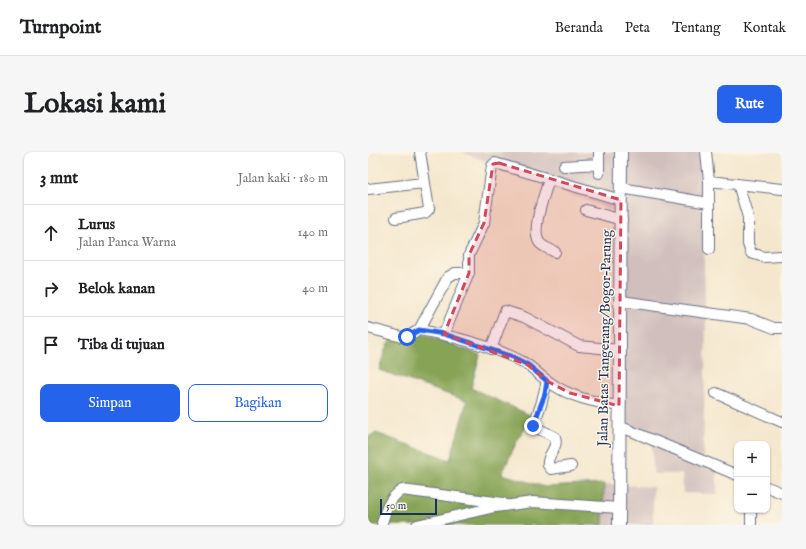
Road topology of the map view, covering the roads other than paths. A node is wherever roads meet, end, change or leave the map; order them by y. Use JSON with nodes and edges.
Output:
{"nodes":[{"id":1,"x":420,"y":152,"type":"edge"},
{"id":2,"x":599,"y":152,"type":"edge"},
{"id":3,"x":621,"y":152,"type":"edge"},
{"id":4,"x":706,"y":152,"type":"edge"},
{"id":5,"x":564,"y":166,"type":"dead end"},
{"id":6,"x":549,"y":179,"type":"junction"},
{"id":7,"x":709,"y":181,"type":"junction"},
{"id":8,"x":424,"y":182,"type":"junction"},
{"id":9,"x":738,"y":184,"type":"junction"},
{"id":10,"x":621,"y":188,"type":"junction"},
{"id":11,"x":368,"y":189,"type":"edge"},
{"id":12,"x":782,"y":189,"type":"edge"},
{"id":13,"x":621,"y":200,"type":"junction"},
{"id":14,"x":709,"y":203,"type":"junction"},
{"id":15,"x":586,"y":210,"type":"dead end"},
{"id":16,"x":396,"y":218,"type":"dead end"},
{"id":17,"x":622,"y":220,"type":"junction"},
{"id":18,"x":709,"y":249,"type":"dead end"},
{"id":19,"x":555,"y":252,"type":"dead end"},
{"id":20,"x":782,"y":256,"type":"edge"},
{"id":21,"x":469,"y":273,"type":"junction"},
{"id":22,"x":621,"y":301,"type":"junction"},
{"id":23,"x":368,"y":328,"type":"edge"},
{"id":24,"x":782,"y":328,"type":"edge"},
{"id":25,"x":419,"y":330,"type":"junction"},
{"id":26,"x":444,"y":334,"type":"junction"},
{"id":27,"x":491,"y":349,"type":"junction"},
{"id":28,"x":620,"y":350,"type":"junction"},
{"id":29,"x":547,"y":381,"type":"junction"},
{"id":30,"x":716,"y":393,"type":"dead end"},
{"id":31,"x":619,"y":406,"type":"junction"},
{"id":32,"x":782,"y":422,"type":"edge"},
{"id":33,"x":619,"y":426,"type":"junction"},
{"id":34,"x":571,"y":466,"type":"dead end"},
{"id":35,"x":734,"y":474,"type":"edge"},
{"id":36,"x":770,"y":488,"type":"edge"},
{"id":37,"x":782,"y":493,"type":"edge"},
{"id":38,"x":513,"y":504,"type":"junction"},
{"id":39,"x":619,"y":508,"type":"junction"},
{"id":40,"x":751,"y":513,"type":"edge"},
{"id":41,"x":382,"y":523,"type":"dead end"},
{"id":42,"x":417,"y":525,"type":"edge"},
{"id":43,"x":619,"y":525,"type":"edge"},
{"id":44,"x":751,"y":525,"type":"edge"}],
"edges":[{"from":1,"to":8,"type":"street"},
{"from":2,"to":5,"type":"street"},
{"from":3,"to":10,"type":"main road","name":"Jalan Batas Tangerang/Bogor–Parung"},
{"from":4,"to":7,"type":"street"},
{"from":6,"to":13,"type":"street"},
{"from":6,"to":19,"type":"street"},
{"from":6,"to":21,"type":"street"},
{"from":7,"to":9,"type":"street"},
{"from":7,"to":14,"type":"street"},
{"from":8,"to":11,"type":"street"},
{"from":8,"to":16,"type":"street"},
{"from":9,"to":12,"type":"street"},
{"from":9,"to":20,"type":"street"},
{"from":10,"to":13,"type":"main road","name":"Jalan Batas Tangerang/Bogor–Parung"},
{"from":10,"to":14,"type":"street"},
{"from":13,"to":17,"type":"main road","name":"Jalan Batas Tangerang/Bogor–Parung"},
{"from":14,"to":18,"type":"street"},
{"from":15,"to":17,"type":"street"},
{"from":17,"to":22,"type":"main road","name":"Jalan Batas Tangerang/Bogor–Parung"},
{"from":21,"to":25,"type":"street"},
{"from":21,"to":26,"type":"street"},
{"from":22,"to":24,"type":"street"},
{"from":22,"to":28,"type":"main road","name":"Jalan Batas Tangerang/Bogor–Parung"},
{"from":23,"to":25,"type":"street"},
{"from":25,"to":26,"type":"street"},
{"from":26,"to":27,"type":"street"},
{"from":27,"to":28,"type":"street"},
{"from":27,"to":29,"type":"street"},
{"from":28,"to":31,"type":"main road","name":"Jalan Batas Tangerang/Bogor–Parung"},
{"from":29,"to":31,"type":"street"},
{"from":29,"to":34,"type":"street"},
{"from":30,"to":32,"type":"street"},
{"from":31,"to":33,"type":"main road","name":"Jalan Batas Tangerang/Bogor–Parung"},
{"from":33,"to":35,"type":"street"},
{"from":33,"to":39,"type":"main road","name":"Jalan Batas Tangerang/Bogor–Parung"},
{"from":36,"to":37,"type":"street"},
{"from":38,"to":39,"type":"street"},
{"from":38,"to":41,"type":"street"},
{"from":38,"to":42,"type":"street"},
{"from":39,"to":43,"type":"main road","name":"Jalan Batas Tangerang/Bogor–Parung"},
{"from":40,"to":44,"type":"street"}]}
